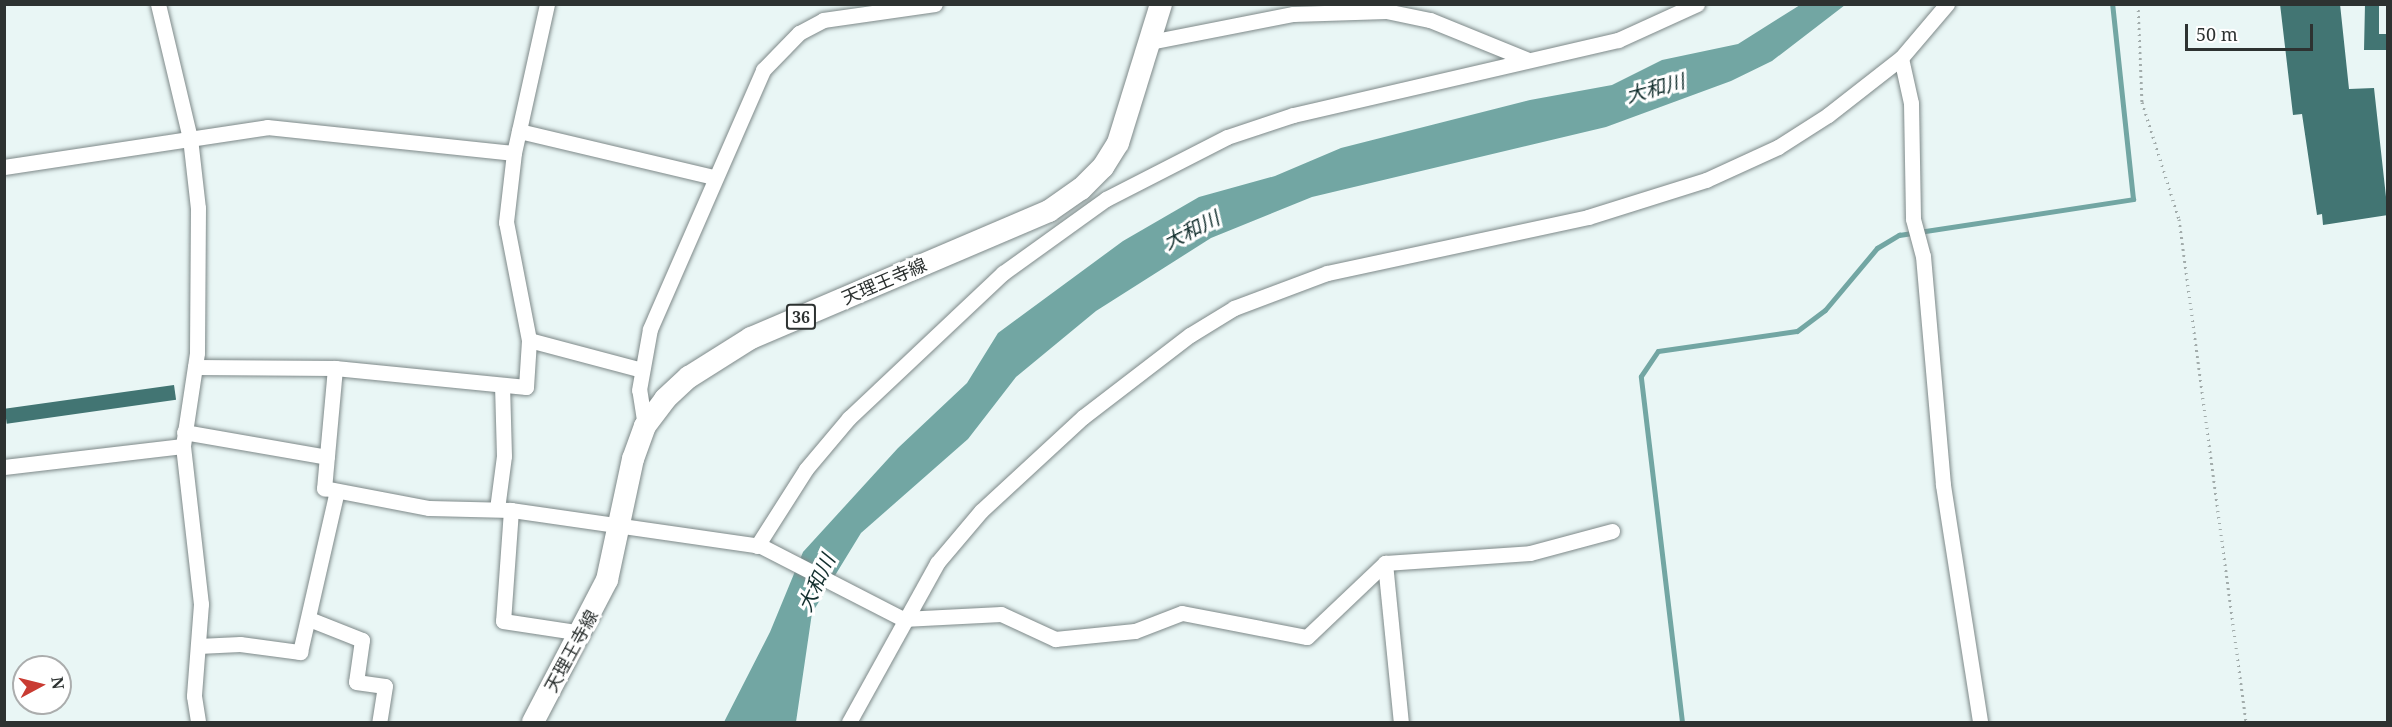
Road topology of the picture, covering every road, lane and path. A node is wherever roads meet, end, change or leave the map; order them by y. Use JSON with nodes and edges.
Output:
{"nodes":[{"id":1,"x":158,"y":4,"type":"edge"},
{"id":2,"x":547,"y":4,"type":"edge"},
{"id":3,"x":935,"y":4,"type":"edge"},
{"id":4,"x":1161,"y":4,"type":"edge"},
{"id":5,"x":1696,"y":4,"type":"edge"},
{"id":6,"x":1947,"y":4,"type":"edge"},
{"id":7,"x":2138,"y":4,"type":"edge"},
{"id":8,"x":1150,"y":42,"type":"junction"},
{"id":9,"x":1900,"y":58,"type":"junction"},
{"id":10,"x":1527,"y":59,"type":"junction"},
{"id":11,"x":519,"y":131,"type":"junction"},
{"id":12,"x":190,"y":138,"type":"junction"},
{"id":13,"x":514,"y":153,"type":"junction"},
{"id":14,"x":4,"y":167,"type":"edge"},
{"id":15,"x":714,"y":177,"type":"junction"},
{"id":16,"x":529,"y":340,"type":"junction"},
{"id":17,"x":195,"y":367,"type":"junction"},
{"id":18,"x":335,"y":368,"type":"junction"},
{"id":19,"x":642,"y":370,"type":"junction"},
{"id":20,"x":502,"y":385,"type":"junction"},
{"id":21,"x":645,"y":426,"type":"junction"},
{"id":22,"x":184,"y":439,"type":"junction"},
{"id":23,"x":327,"y":457,"type":"junction"},
{"id":24,"x":4,"y":467,"type":"edge"},
{"id":25,"x":337,"y":491,"type":"junction"},
{"id":26,"x":504,"y":509,"type":"junction"},
{"id":27,"x":620,"y":526,"type":"junction"},
{"id":28,"x":1612,"y":531,"type":"dead end"},
{"id":29,"x":759,"y":546,"type":"junction"},
{"id":30,"x":1385,"y":563,"type":"junction"},
{"id":31,"x":900,"y":617,"type":"junction"},
{"id":32,"x":309,"y":619,"type":"junction"},
{"id":33,"x":582,"y":633,"type":"junction"},
{"id":34,"x":198,"y":646,"type":"junction"},
{"id":35,"x":198,"y":723,"type":"edge"},
{"id":36,"x":379,"y":723,"type":"edge"},
{"id":37,"x":533,"y":723,"type":"edge"},
{"id":38,"x":849,"y":723,"type":"edge"},
{"id":39,"x":1401,"y":723,"type":"edge"},
{"id":40,"x":1980,"y":723,"type":"edge"},
{"id":41,"x":2246,"y":723,"type":"edge"}],
"edges":[{"from":1,"to":12,"type":"street"},
{"from":2,"to":11,"type":"street"},
{"from":3,"to":15,"type":"street"},
{"from":4,"to":8,"type":"main road","name":"天理王寺線","number":"36"},
{"from":5,"to":10,"type":"street"},
{"from":6,"to":9,"type":"street"},
{"from":7,"to":41,"type":"path"},
{"from":8,"to":10,"type":"street"},
{"from":8,"to":21,"type":"main road","name":"天理王寺線","number":"36"},
{"from":9,"to":31,"type":"street"},
{"from":9,"to":40,"type":"street"},
{"from":10,"to":29,"type":"street"},
{"from":11,"to":13,"type":"street"},
{"from":11,"to":15,"type":"street"},
{"from":12,"to":13,"type":"street"},
{"from":12,"to":14,"type":"street"},
{"from":12,"to":17,"type":"street"},
{"from":13,"to":16,"type":"street"},
{"from":15,"to":19,"type":"street"},
{"from":16,"to":19,"type":"street"},
{"from":16,"to":20,"type":"street"},
{"from":17,"to":18,"type":"street"},
{"from":17,"to":22,"type":"street"},
{"from":18,"to":20,"type":"street"},
{"from":18,"to":23,"type":"street"},
{"from":19,"to":21,"type":"street"},
{"from":20,"to":26,"type":"street"},
{"from":21,"to":27,"type":"main road","name":"天理王寺線","number":"36"},
{"from":22,"to":23,"type":"street"},
{"from":22,"to":24,"type":"street"},
{"from":22,"to":34,"type":"street"},
{"from":23,"to":25,"type":"street"},
{"from":25,"to":26,"type":"street"},
{"from":25,"to":32,"type":"street"},
{"from":26,"to":27,"type":"street"},
{"from":26,"to":33,"type":"street"},
{"from":27,"to":29,"type":"street"},
{"from":27,"to":33,"type":"main road","name":"天理王寺線","number":"36"},
{"from":28,"to":30,"type":"street"},
{"from":29,"to":31,"type":"street"},
{"from":30,"to":31,"type":"street"},
{"from":30,"to":39,"type":"street"},
{"from":31,"to":38,"type":"street"},
{"from":32,"to":34,"type":"street"},
{"from":32,"to":36,"type":"street"},
{"from":33,"to":37,"type":"main road","name":"天理王寺線","number":"36"},
{"from":34,"to":35,"type":"street"}]}
